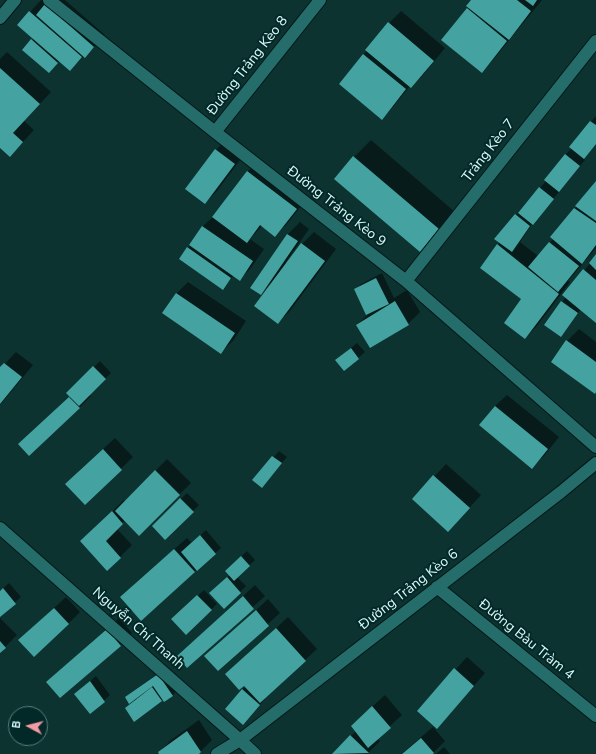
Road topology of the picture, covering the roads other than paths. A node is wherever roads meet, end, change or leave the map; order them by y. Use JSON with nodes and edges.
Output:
{"nodes":[{"id":1,"x":15,"y":0,"type":"edge"},
{"id":2,"x":49,"y":0,"type":"edge"},
{"id":3,"x":320,"y":0,"type":"edge"},
{"id":4,"x":0,"y":18,"type":"edge"},
{"id":5,"x":596,"y":41,"type":"edge"},
{"id":6,"x":215,"y":132,"type":"junction"},
{"id":7,"x":406,"y":281,"type":"junction"},
{"id":8,"x":596,"y":447,"type":"edge"},
{"id":9,"x":596,"y":463,"type":"edge"},
{"id":10,"x":0,"y":528,"type":"edge"},
{"id":11,"x":437,"y":587,"type":"junction"},
{"id":12,"x":596,"y":716,"type":"edge"},
{"id":13,"x":240,"y":740,"type":"junction"},
{"id":14,"x":217,"y":754,"type":"edge"},
{"id":15,"x":255,"y":754,"type":"edge"}],
"edges":[{"from":1,"to":4,"type":"street"},
{"from":2,"to":6,"type":"street","name":"Đường Trảng Kèo 9"},
{"from":3,"to":6,"type":"street","name":"Đường Trảng Kèo 8"},
{"from":5,"to":7,"type":"street","name":"Trảng Kèo 7"},
{"from":6,"to":7,"type":"street","name":"Đường Trảng Kèo 9"},
{"from":7,"to":8,"type":"street","name":"Đường Trảng Kèo 9"},
{"from":9,"to":11,"type":"street","name":"Đường Trảng Kèo 6"},
{"from":10,"to":13,"type":"street","name":"Nguyễn Chí Thanh"},
{"from":11,"to":12,"type":"street","name":"Đường Bàu Tràm 4"},
{"from":11,"to":13,"type":"street","name":"Đường Trảng Kèo 6"},
{"from":13,"to":14,"type":"street","name":"Đường Trảng Kèo 6"},
{"from":13,"to":15,"type":"street","name":"Nguyễn Chí Thanh"}]}
